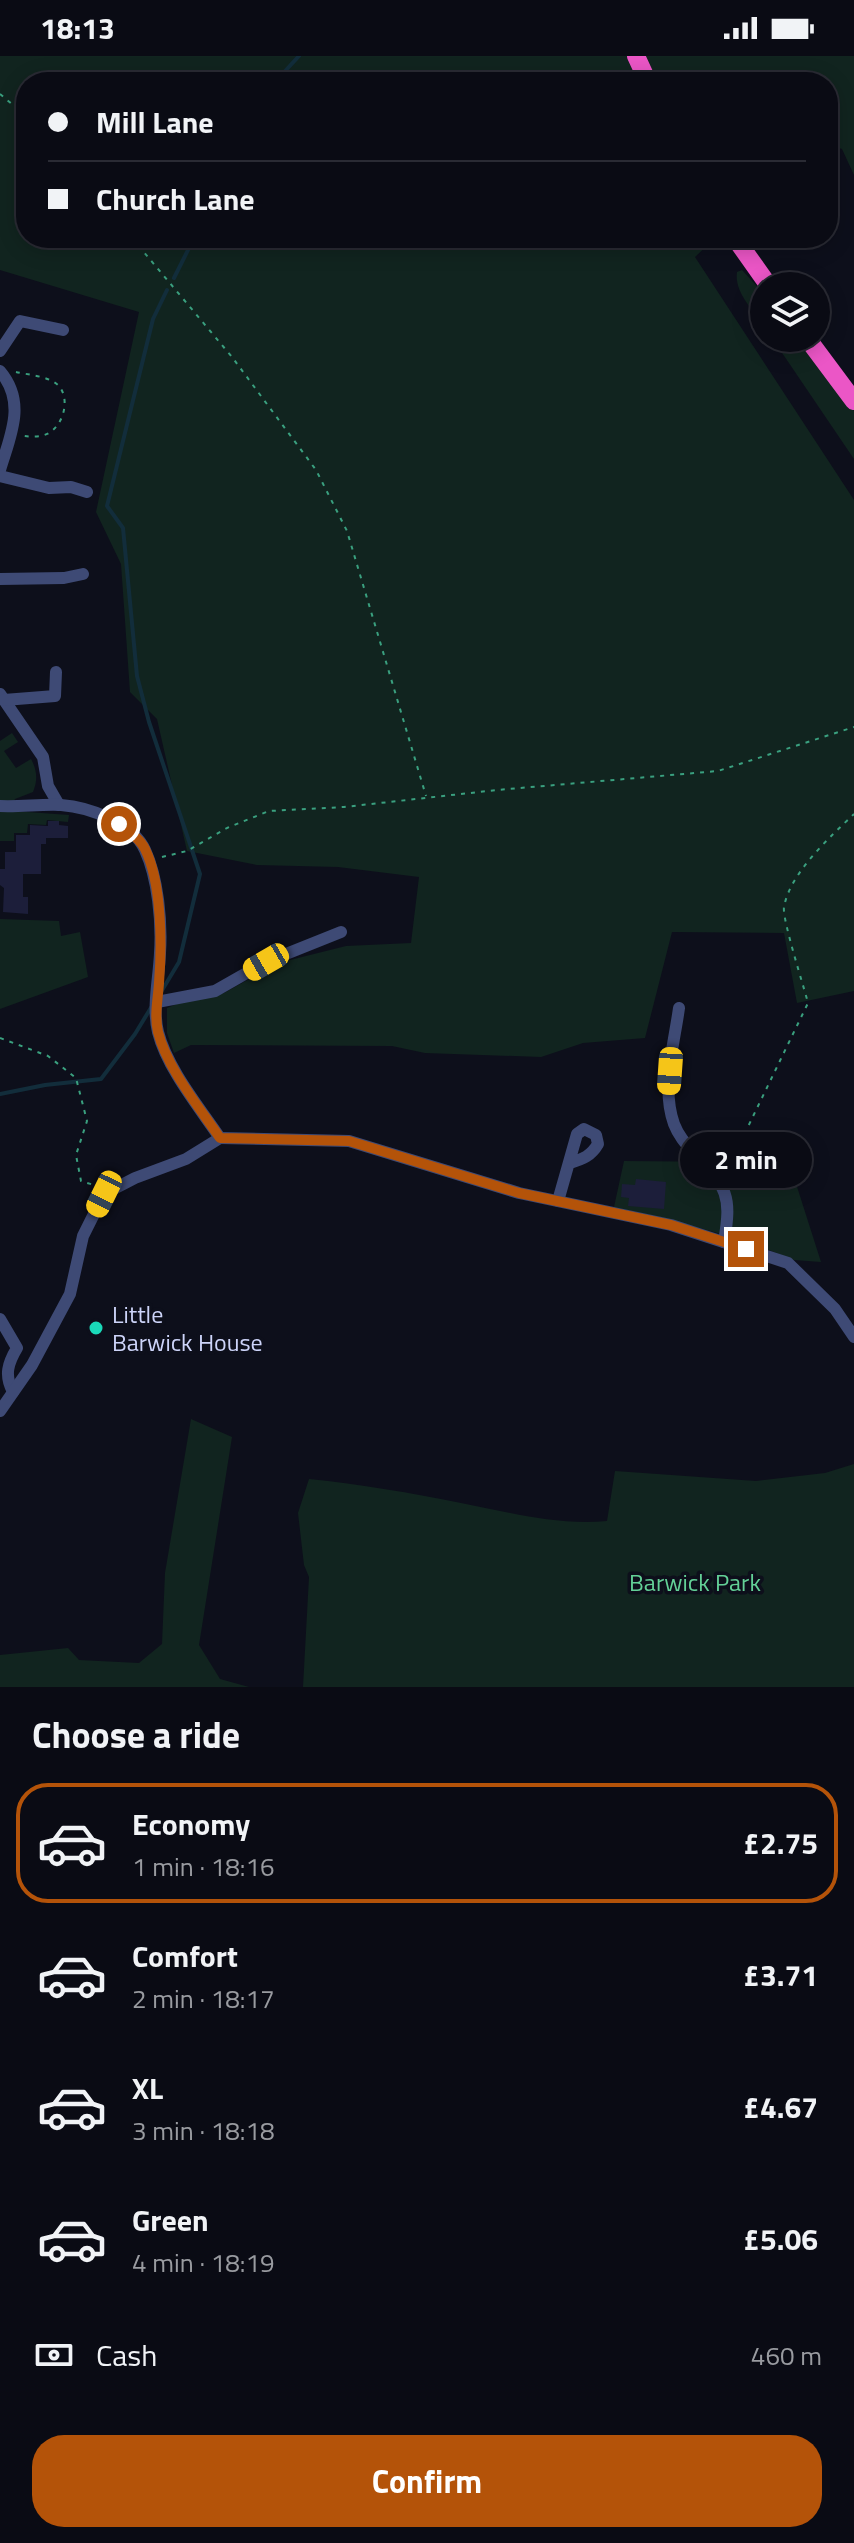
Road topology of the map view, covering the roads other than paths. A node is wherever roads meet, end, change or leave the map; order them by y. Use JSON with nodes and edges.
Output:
{"nodes":[{"id":1,"x":742,"y":248,"type":"edge"},
{"id":2,"x":759,"y":272,"type":"edge"},
{"id":3,"x":63,"y":330,"type":"dead end"},
{"id":4,"x":0,"y":351,"type":"edge"},
{"id":5,"x":818,"y":352,"type":"edge"},
{"id":6,"x":2,"y":373,"type":"edge"},
{"id":7,"x":853,"y":396,"type":"edge"},
{"id":8,"x":0,"y":470,"type":"edge"},
{"id":9,"x":0,"y":476,"type":"edge"},
{"id":10,"x":87,"y":492,"type":"dead end"},
{"id":11,"x":83,"y":574,"type":"dead end"},
{"id":12,"x":0,"y":579,"type":"edge"},
{"id":13,"x":56,"y":672,"type":"dead end"},
{"id":14,"x":2,"y":697,"type":"edge"},
{"id":15,"x":59,"y":805,"type":"junction"},
{"id":16,"x":0,"y":806,"type":"edge"},
{"id":17,"x":341,"y":932,"type":"dead end"},
{"id":18,"x":157,"y":1002,"type":"junction"},
{"id":19,"x":679,"y":1008,"type":"dead end"},
{"id":20,"x":220,"y":1138,"type":"junction"},
{"id":21,"x":570,"y":1163,"type":"dead end"},
{"id":22,"x":558,"y":1201,"type":"junction"},
{"id":23,"x":724,"y":1242,"type":"junction"},
{"id":24,"x":0,"y":1319,"type":"edge"},
{"id":25,"x":854,"y":1337,"type":"edge"},
{"id":26,"x":13,"y":1392,"type":"junction"},
{"id":27,"x":0,"y":1411,"type":"edge"}],
"edges":[{"from":1,"to":2,"type":"highway"},
{"from":3,"to":4,"type":"street"},
{"from":5,"to":7,"type":"highway"},
{"from":6,"to":8,"type":"street"},
{"from":9,"to":10,"type":"street"},
{"from":11,"to":12,"type":"street"},
{"from":13,"to":14,"type":"street"},
{"from":14,"to":15,"type":"street"},
{"from":15,"to":16,"type":"street"},
{"from":15,"to":18,"type":"street"},
{"from":17,"to":18,"type":"street"},
{"from":18,"to":20,"type":"street"},
{"from":19,"to":23,"type":"street"},
{"from":20,"to":22,"type":"street"},
{"from":20,"to":26,"type":"street"},
{"from":21,"to":22,"type":"street"},
{"from":22,"to":23,"type":"street"},
{"from":23,"to":25,"type":"street"},
{"from":24,"to":26,"type":"street"},
{"from":26,"to":27,"type":"street"}]}
